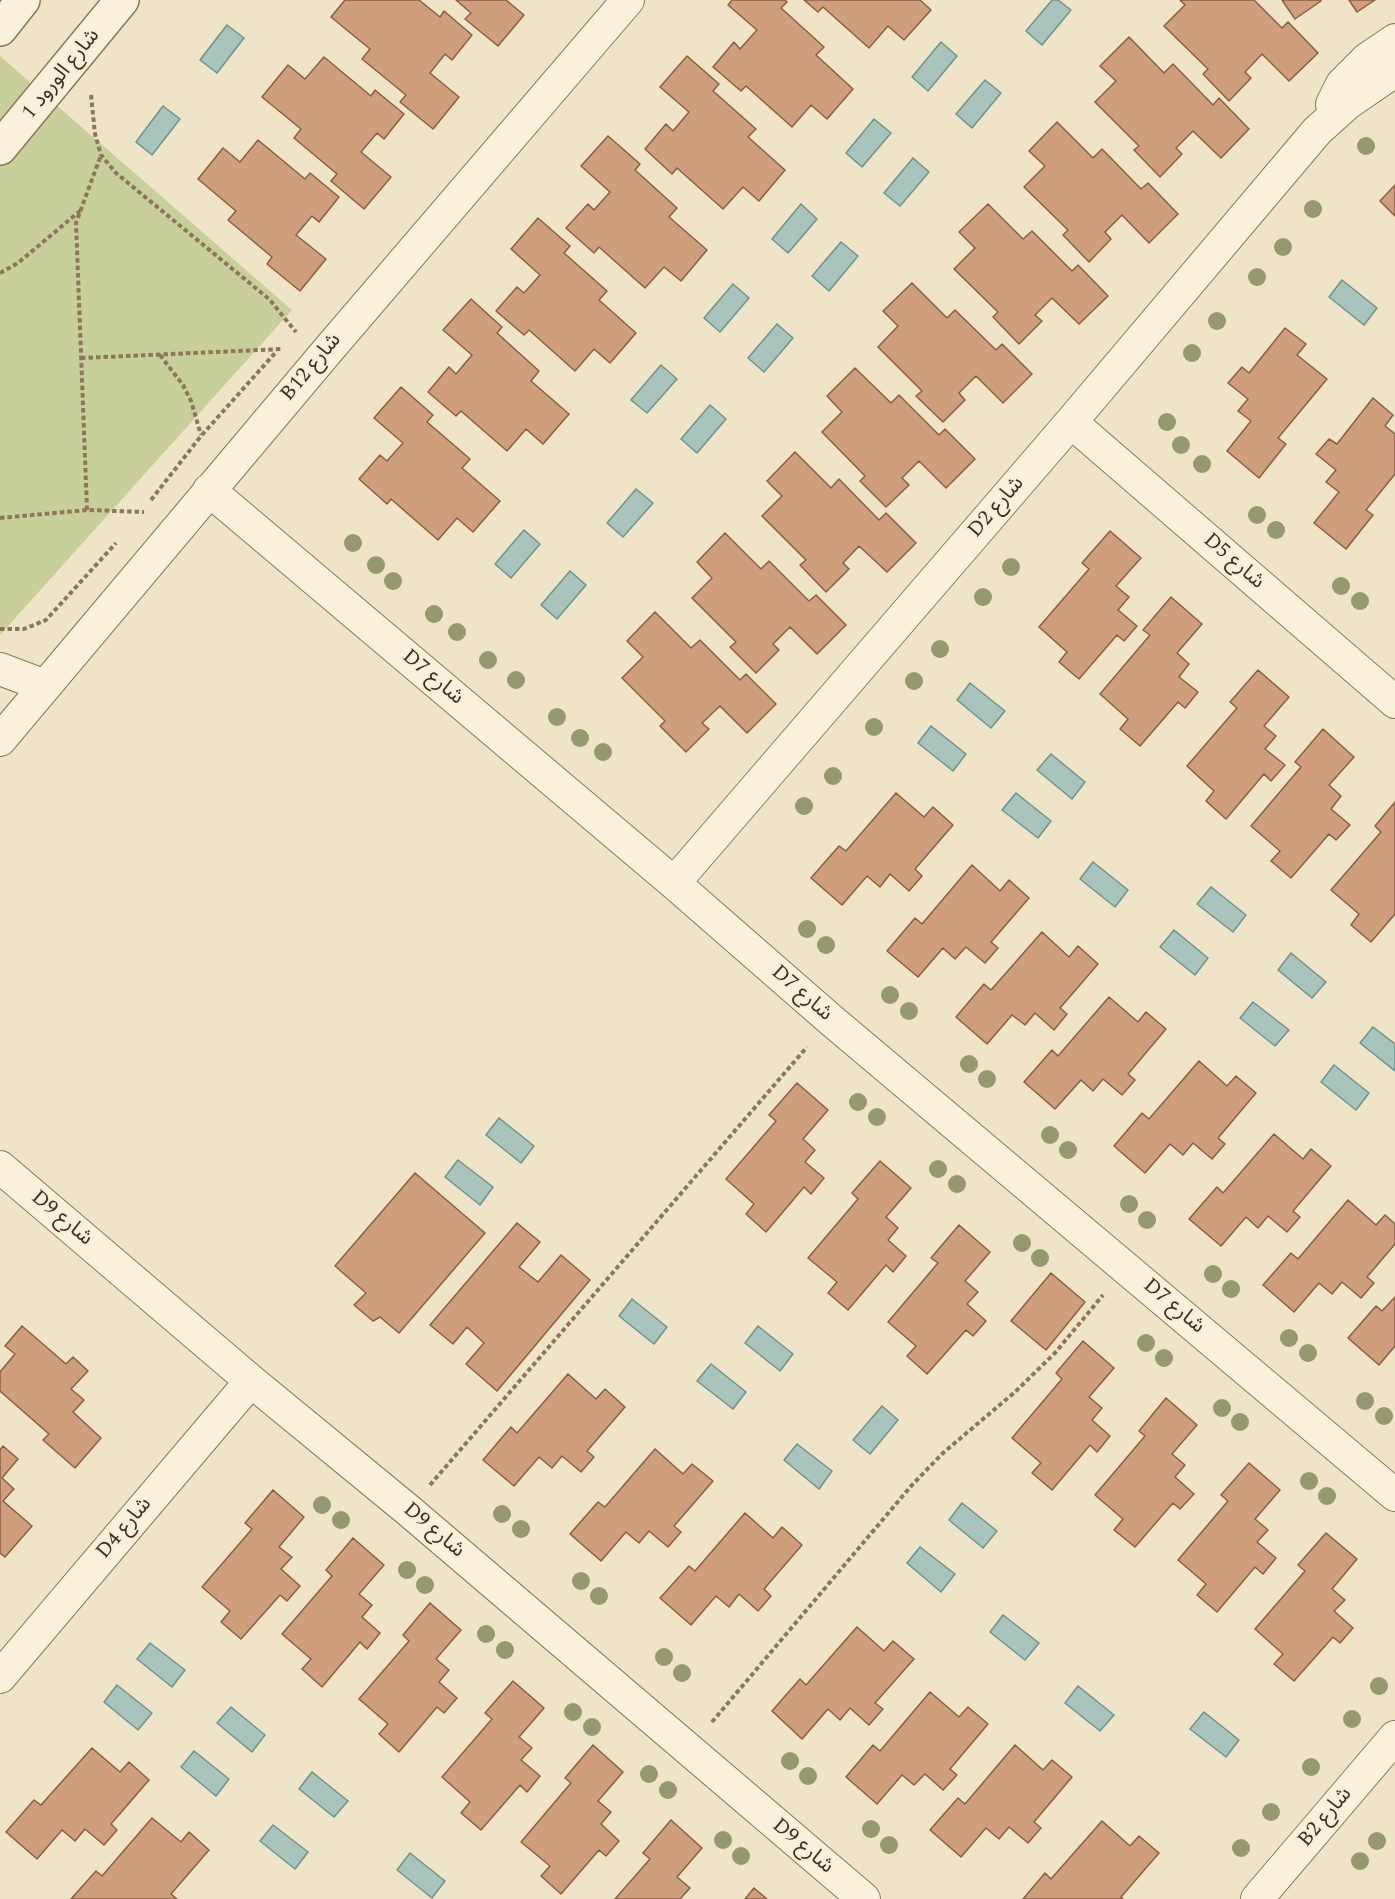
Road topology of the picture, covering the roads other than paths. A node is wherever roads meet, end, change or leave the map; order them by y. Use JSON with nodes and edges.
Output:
{"nodes":[{"id":1,"x":22,"y":0,"type":"edge"},
{"id":2,"x":122,"y":0,"type":"edge"},
{"id":3,"x":628,"y":0,"type":"edge"},
{"id":4,"x":0,"y":29,"type":"edge"},
{"id":5,"x":1395,"y":40,"type":"edge"},
{"id":6,"x":1395,"y":71,"type":"edge"},
{"id":7,"x":1317,"y":131,"type":"junction"},
{"id":8,"x":0,"y":148,"type":"edge"},
{"id":9,"x":1071,"y":422,"type":"junction"},
{"id":10,"x":209,"y":490,"type":"junction"},
{"id":11,"x":0,"y":669,"type":"edge"},
{"id":12,"x":45,"y":686,"type":"junction"},
{"id":13,"x":1395,"y":702,"type":"edge"},
{"id":14,"x":0,"y":740,"type":"edge"},
{"id":15,"x":674,"y":883,"type":"junction"},
{"id":16,"x":0,"y":1167,"type":"edge"},
{"id":17,"x":251,"y":1380,"type":"junction"},
{"id":18,"x":1395,"y":1495,"type":"edge"},
{"id":19,"x":0,"y":1677,"type":"edge"},
{"id":20,"x":1395,"y":1737,"type":"edge"},
{"id":21,"x":864,"y":1899,"type":"edge"},
{"id":22,"x":1257,"y":1899,"type":"edge"}],
"edges":[{"from":1,"to":4,"type":"street"},
{"from":2,"to":8,"type":"street","name":"شارع الورود 1"},
{"from":3,"to":10,"type":"street","name":"B12 شارع"},
{"from":5,"to":7,"type":"street","name":"D2 شارع"},
{"from":6,"to":7,"type":"street","name":"D2 شارع"},
{"from":7,"to":9,"type":"street","name":"D2 شارع"},
{"from":9,"to":13,"type":"street","name":"D5 شارع"},
{"from":9,"to":15,"type":"street","name":"D2 شارع"},
{"from":10,"to":12,"type":"street","name":"B12 شارع"},
{"from":10,"to":15,"type":"street","name":"D7 شارع"},
{"from":11,"to":12,"type":"street"},
{"from":12,"to":14,"type":"street","name":"B12 شارع"},
{"from":15,"to":18,"type":"street","name":"D7 شارع"},
{"from":16,"to":17,"type":"street","name":"D9 شارع"},
{"from":17,"to":19,"type":"street","name":"D4 شارع"},
{"from":17,"to":21,"type":"street","name":"D9 شارع"},
{"from":20,"to":22,"type":"street","name":"B2 شارع"}]}
